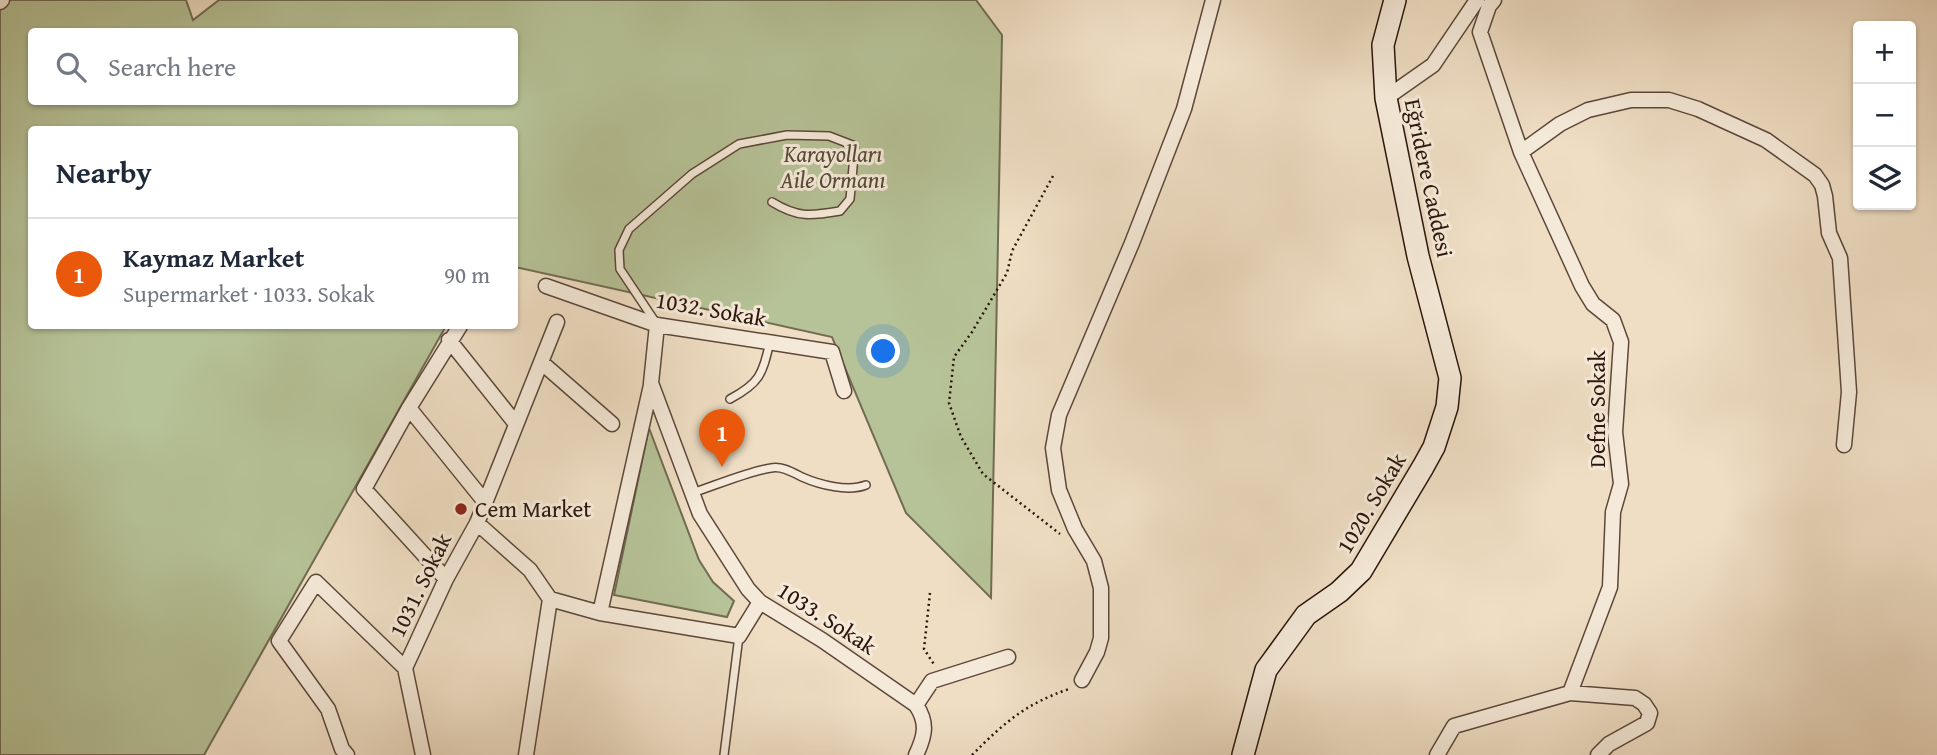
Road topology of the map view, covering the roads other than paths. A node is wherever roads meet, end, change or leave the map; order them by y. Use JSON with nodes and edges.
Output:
{"nodes":[{"id":1,"x":1213,"y":0,"type":"edge"},
{"id":2,"x":1395,"y":0,"type":"edge"},
{"id":3,"x":1477,"y":0,"type":"edge"},
{"id":4,"x":1494,"y":0,"type":"edge"},
{"id":5,"x":1386,"y":98,"type":"junction"},
{"id":6,"x":1521,"y":152,"type":"junction"},
{"id":7,"x":772,"y":202,"type":"dead end"},
{"id":8,"x":546,"y":286,"type":"dead end"},
{"id":9,"x":557,"y":322,"type":"dead end"},
{"id":10,"x":657,"y":325,"type":"junction"},
{"id":11,"x":458,"y":329,"type":"edge"},
{"id":12,"x":449,"y":340,"type":"junction"},
{"id":13,"x":770,"y":342,"type":"junction"},
{"id":14,"x":541,"y":362,"type":"junction"},
{"id":15,"x":1447,"y":365,"type":"joint"},
{"id":16,"x":651,"y":383,"type":"junction"},
{"id":17,"x":844,"y":391,"type":"dead end"},
{"id":18,"x":730,"y":400,"type":"dead end"},
{"id":19,"x":409,"y":408,"type":"junction"},
{"id":20,"x":516,"y":424,"type":"junction"},
{"id":21,"x":612,"y":424,"type":"dead end"},
{"id":22,"x":1844,"y":445,"type":"dead end"},
{"id":23,"x":866,"y":485,"type":"dead end"},
{"id":24,"x":691,"y":493,"type":"junction"},
{"id":25,"x":485,"y":502,"type":"junction"},
{"id":26,"x":477,"y":523,"type":"junction"},
{"id":27,"x":446,"y":579,"type":"junction"},
{"id":28,"x":550,"y":599,"type":"junction"},
{"id":29,"x":760,"y":602,"type":"junction"},
{"id":30,"x":600,"y":613,"type":"junction"},
{"id":31,"x":739,"y":636,"type":"junction"},
{"id":32,"x":1008,"y":657,"type":"dead end"},
{"id":33,"x":405,"y":668,"type":"junction"},
{"id":34,"x":1083,"y":680,"type":"road end"},
{"id":35,"x":1570,"y":693,"type":"junction"},
{"id":36,"x":916,"y":705,"type":"junction"},
{"id":37,"x":347,"y":755,"type":"edge"},
{"id":38,"x":422,"y":755,"type":"edge"},
{"id":39,"x":526,"y":755,"type":"edge"},
{"id":40,"x":724,"y":755,"type":"edge"},
{"id":41,"x":916,"y":755,"type":"edge"},
{"id":42,"x":1242,"y":755,"type":"edge"},
{"id":43,"x":1437,"y":755,"type":"edge"},
{"id":44,"x":1598,"y":755,"type":"edge"}],
"edges":[{"from":1,"to":34,"type":"street"},
{"from":2,"to":5,"type":"street","name":"Eğridere Caddesi"},
{"from":3,"to":5,"type":"street"},
{"from":4,"to":6,"type":"street","name":"Defne Sokak"},
{"from":5,"to":15,"type":"street","name":"Eğridere Caddesi"},
{"from":6,"to":22,"type":"street"},
{"from":6,"to":35,"type":"street","name":"Defne Sokak"},
{"from":7,"to":10,"type":"lane"},
{"from":8,"to":10,"type":"street","name":"1032. Sokak"},
{"from":9,"to":14,"type":"street","name":"1031. Sokak"},
{"from":10,"to":13,"type":"street","name":"1032. Sokak"},
{"from":10,"to":16,"type":"street","name":"1033. Sokak"},
{"from":11,"to":12,"type":"street"},
{"from":12,"to":19,"type":"street"},
{"from":12,"to":20,"type":"street"},
{"from":13,"to":17,"type":"street","name":"1032. Sokak"},
{"from":13,"to":18,"type":"lane"},
{"from":14,"to":20,"type":"street","name":"1031. Sokak"},
{"from":14,"to":21,"type":"street"},
{"from":15,"to":42,"type":"street","name":"1020. Sokak"},
{"from":16,"to":24,"type":"street","name":"1033. Sokak"},
{"from":16,"to":30,"type":"street"},
{"from":19,"to":25,"type":"street"},
{"from":19,"to":27,"type":"street"},
{"from":20,"to":25,"type":"street","name":"1031. Sokak"},
{"from":23,"to":24,"type":"lane"},
{"from":24,"to":29,"type":"street","name":"1033. Sokak"},
{"from":25,"to":26,"type":"street","name":"1031. Sokak"},
{"from":26,"to":27,"type":"street","name":"1031. Sokak"},
{"from":26,"to":28,"type":"street"},
{"from":27,"to":33,"type":"street","name":"1031. Sokak"},
{"from":28,"to":30,"type":"street"},
{"from":28,"to":39,"type":"street"},
{"from":29,"to":31,"type":"street"},
{"from":29,"to":36,"type":"street","name":"1033. Sokak"},
{"from":30,"to":31,"type":"street"},
{"from":31,"to":40,"type":"lane"},
{"from":32,"to":36,"type":"street"},
{"from":33,"to":37,"type":"street"},
{"from":33,"to":38,"type":"street","name":"1031. Sokak"},
{"from":35,"to":43,"type":"street"},
{"from":35,"to":44,"type":"street"},
{"from":36,"to":41,"type":"street"}]}
